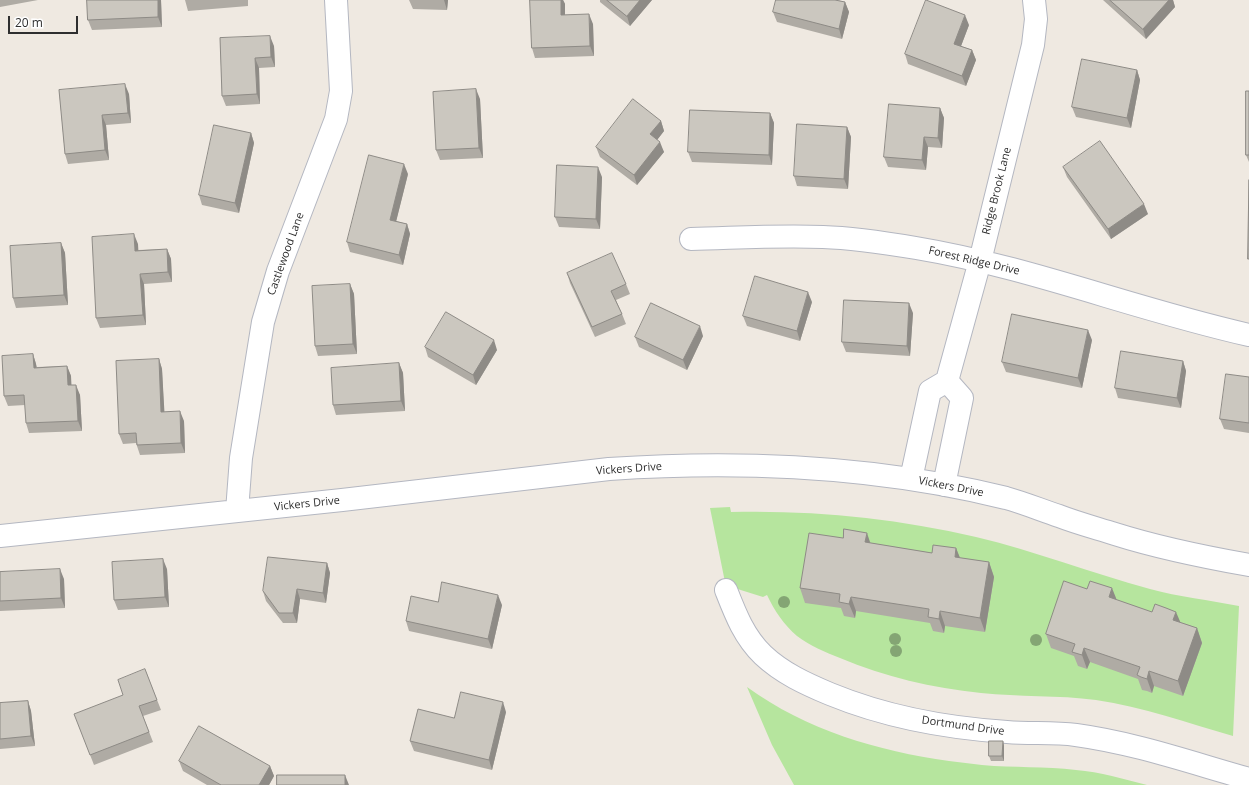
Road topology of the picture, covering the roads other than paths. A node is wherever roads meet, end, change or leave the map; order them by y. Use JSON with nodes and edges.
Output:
{"nodes":[{"id":1,"x":336,"y":0,"type":"edge"},
{"id":2,"x":1034,"y":0,"type":"edge"},
{"id":3,"x":691,"y":239,"type":"dead end"},
{"id":4,"x":980,"y":261,"type":"junction"},
{"id":5,"x":1249,"y":335,"type":"edge"},
{"id":6,"x":947,"y":381,"type":"junction"},
{"id":7,"x":911,"y":479,"type":"junction"},
{"id":8,"x":944,"y":485,"type":"junction"},
{"id":9,"x":237,"y":511,"type":"junction"},
{"id":10,"x":0,"y":536,"type":"edge"},
{"id":11,"x":1249,"y":565,"type":"edge"},
{"id":12,"x":726,"y":590,"type":"dead end"},
{"id":13,"x":1249,"y":779,"type":"edge"}],
"edges":[{"from":1,"to":9,"type":"street","name":"Castlewood Lane"},
{"from":2,"to":4,"type":"street","name":"Ridge Brook Lane"},
{"from":3,"to":4,"type":"street","name":"Forest Ridge Drive"},
{"from":4,"to":5,"type":"street","name":"Forest Ridge Drive"},
{"from":4,"to":6,"type":"street","name":"Ridge Brook Lane"},
{"from":6,"to":7,"type":"street"},
{"from":6,"to":8,"type":"street"},
{"from":7,"to":8,"type":"street","name":"Vickers Drive"},
{"from":7,"to":9,"type":"street","name":"Vickers Drive"},
{"from":8,"to":11,"type":"street","name":"Vickers Drive"},
{"from":9,"to":10,"type":"street","name":"Vickers Drive"},
{"from":12,"to":13,"type":"street","name":"Dortmund Drive"}]}
